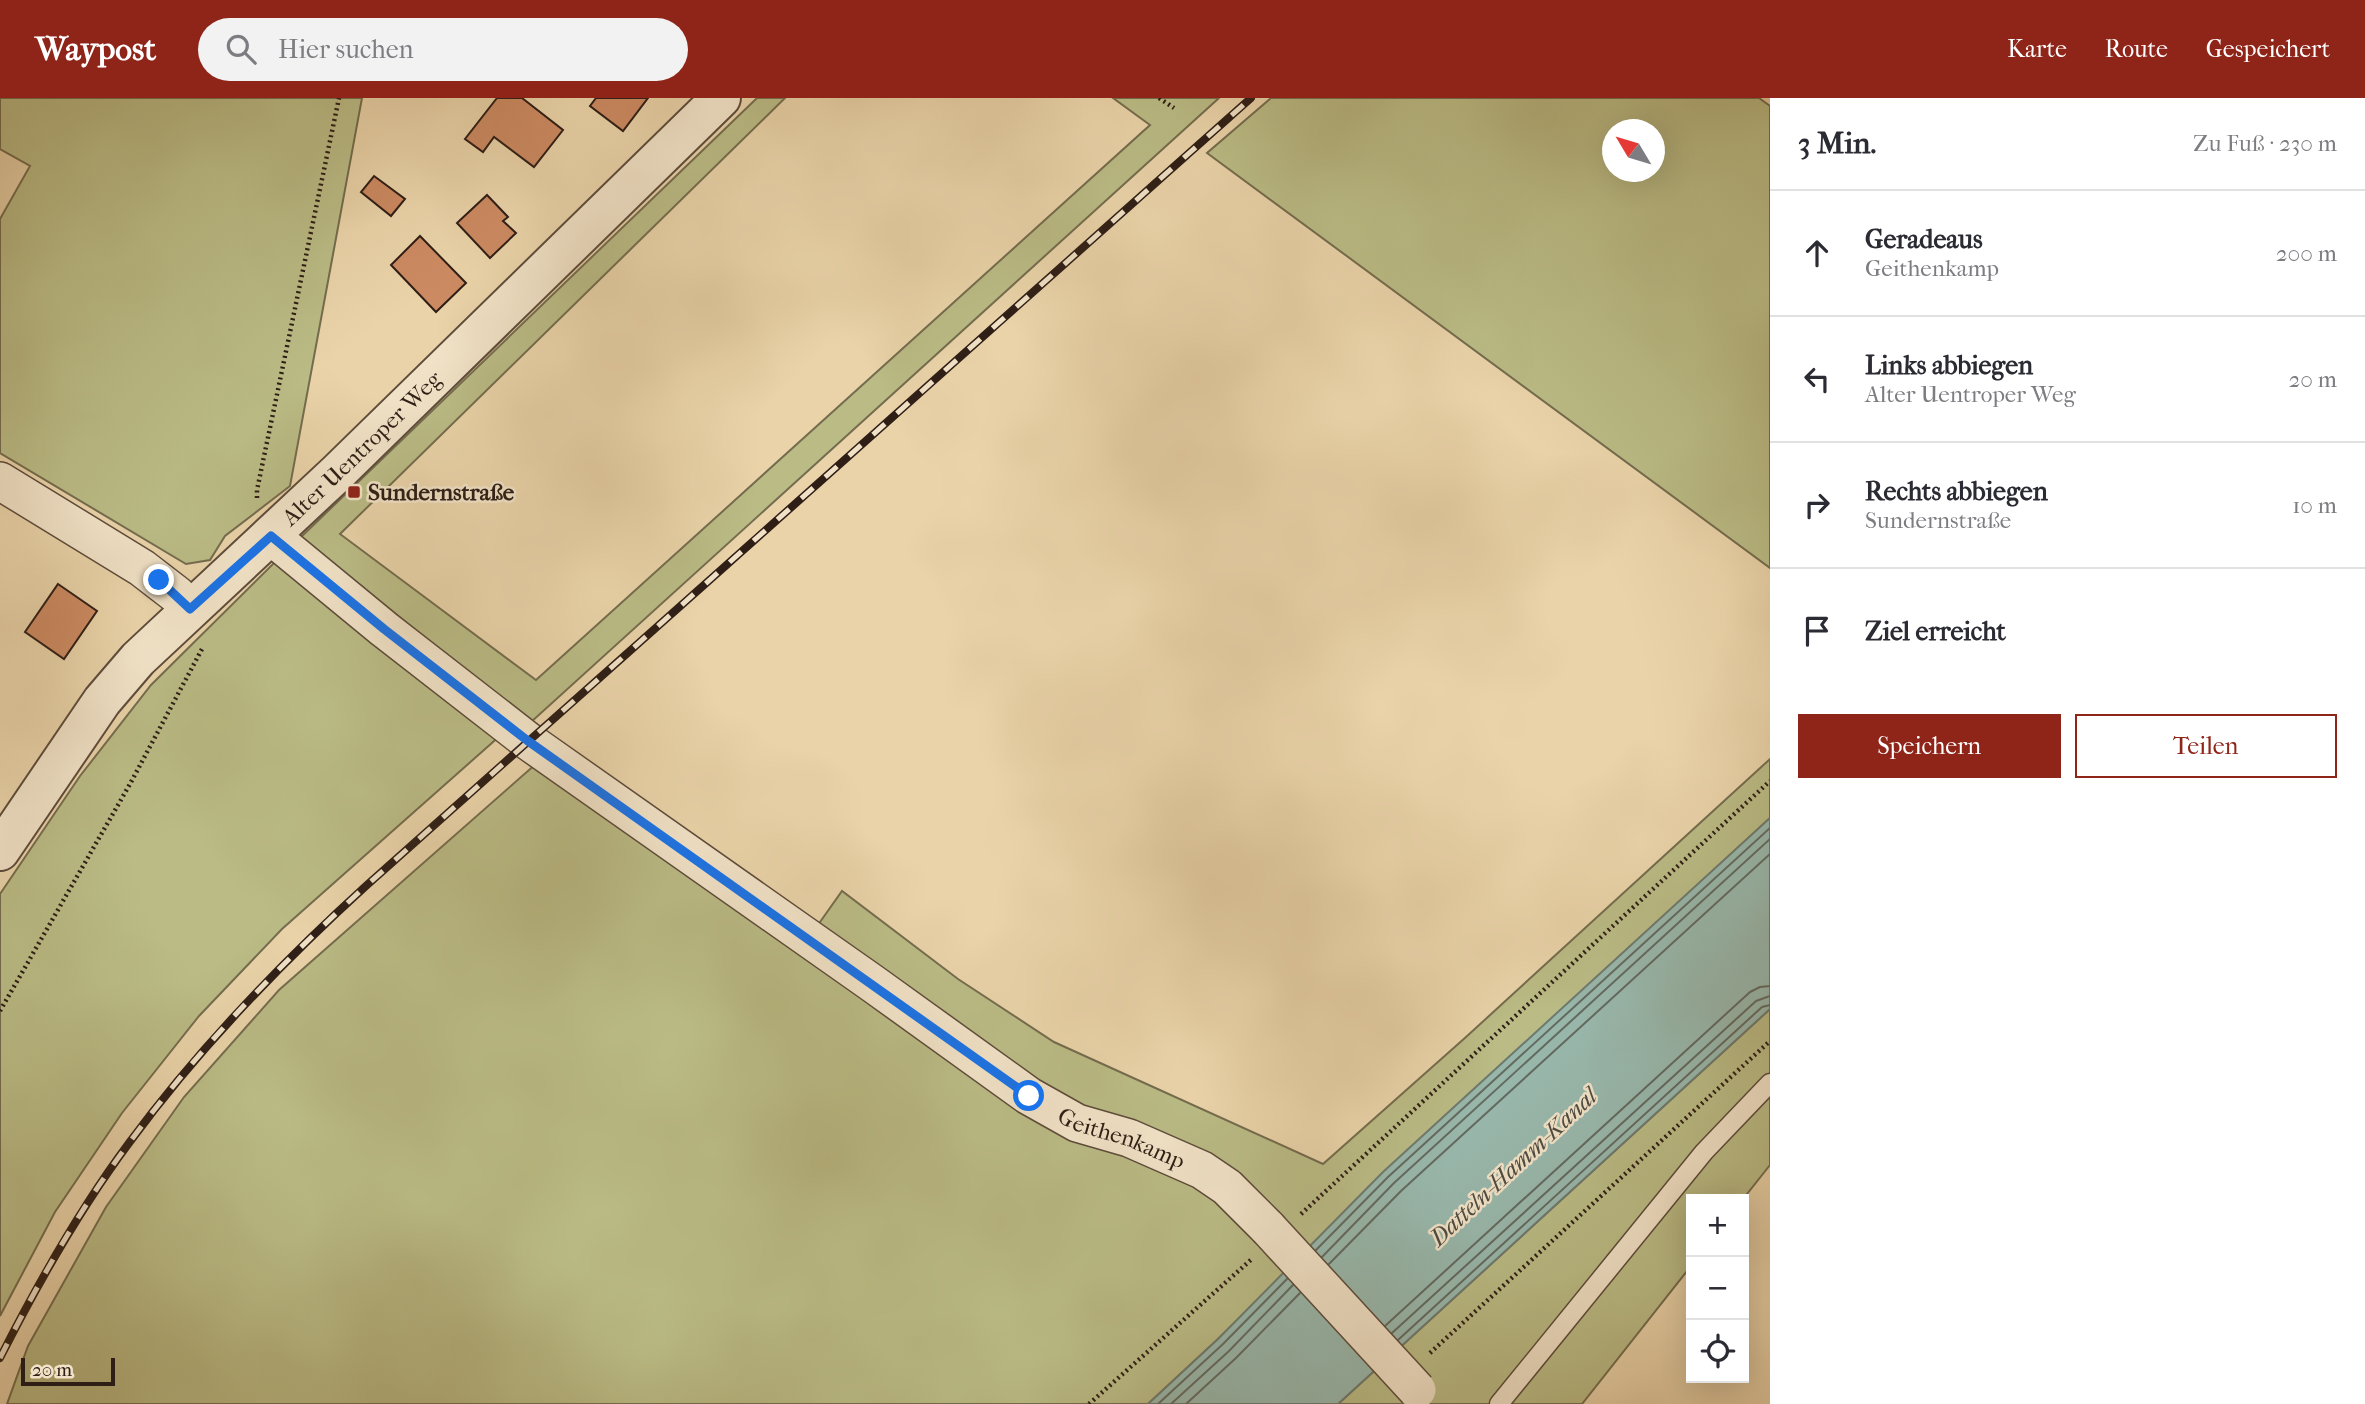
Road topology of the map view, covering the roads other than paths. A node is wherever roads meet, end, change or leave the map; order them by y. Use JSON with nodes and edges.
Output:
{"nodes":[{"id":1,"x":721,"y":98,"type":"edge"},
{"id":2,"x":0,"y":481,"type":"edge"},
{"id":3,"x":264,"y":521,"type":"junction"},
{"id":4,"x":199,"y":623,"type":"junction"},
{"id":5,"x":0,"y":851,"type":"edge"},
{"id":6,"x":1770,"y":1083,"type":"edge"},
{"id":7,"x":1424,"y":1397,"type":"edge"},
{"id":8,"x":1499,"y":1404,"type":"edge"}],
"edges":[{"from":1,"to":3,"type":"street","name":"Alter Uentroper Weg"},
{"from":2,"to":4,"type":"street"},
{"from":3,"to":4,"type":"street","name":"Alter Uentroper Weg"},
{"from":3,"to":7,"type":"street","name":"Geithenkamp","bridge":true},
{"from":4,"to":5,"type":"street","name":"Alter Uentroper Weg"},
{"from":6,"to":8,"type":"lane"}]}
